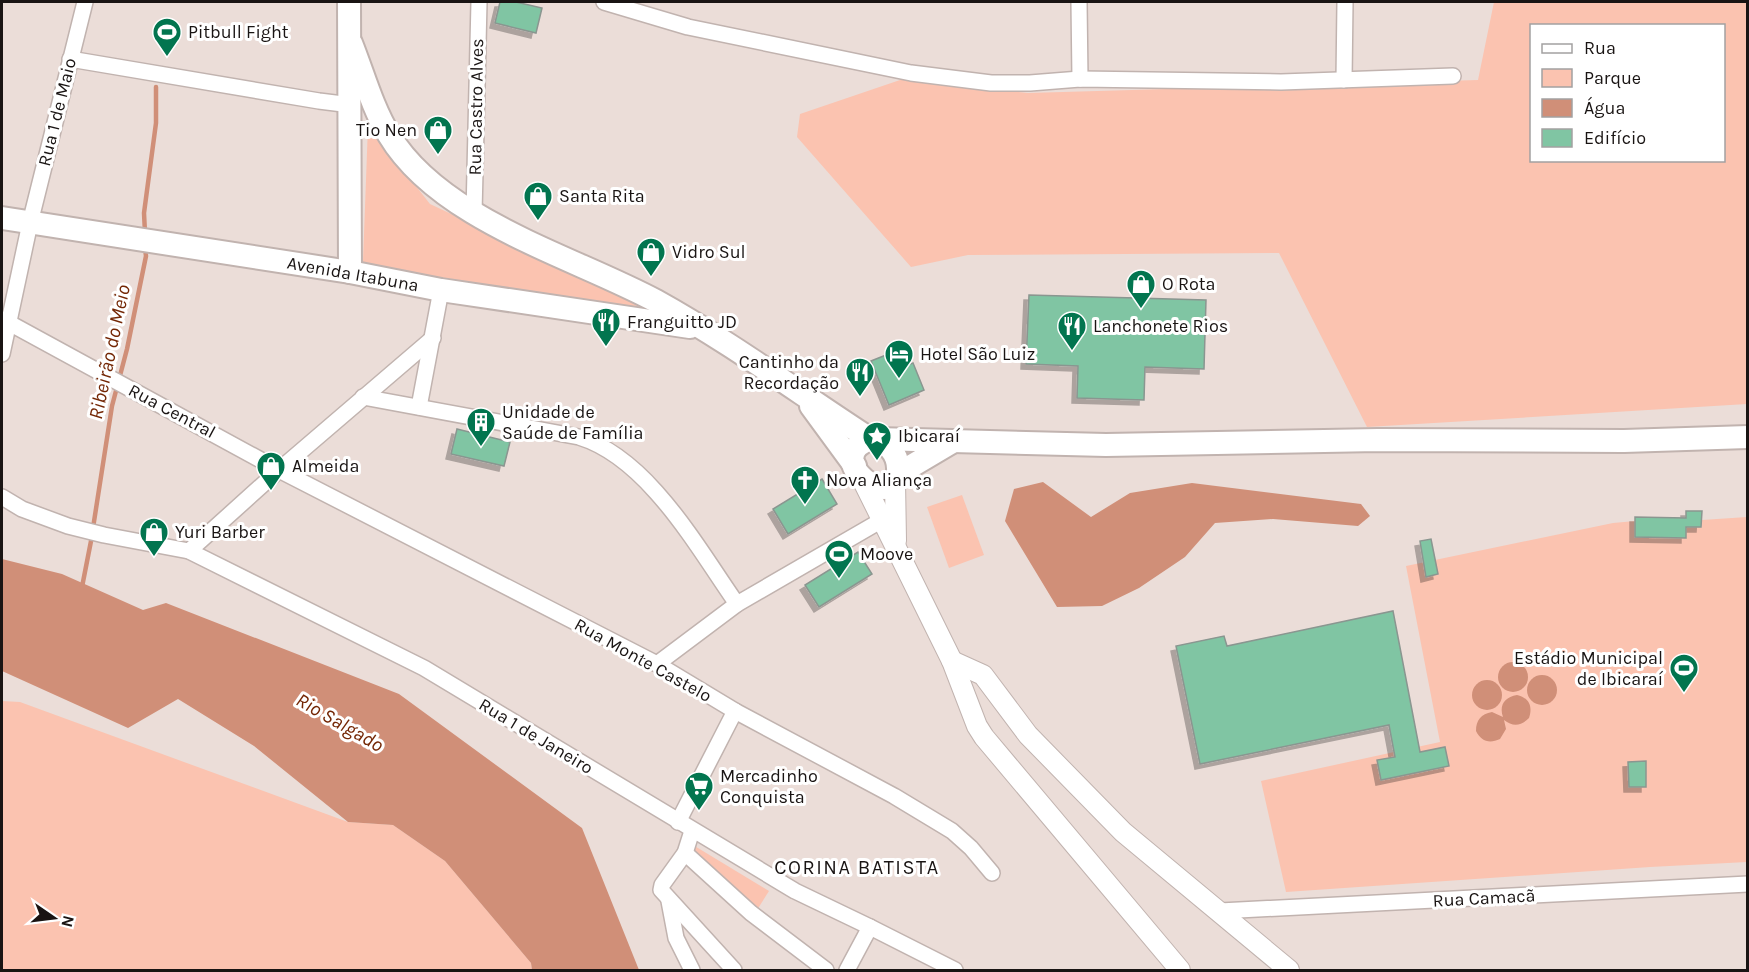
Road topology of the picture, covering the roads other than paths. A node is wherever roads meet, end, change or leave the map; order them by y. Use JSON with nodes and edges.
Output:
{"nodes":[{"id":1,"x":85,"y":2,"type":"edge"},
{"id":2,"x":349,"y":2,"type":"edge"},
{"id":3,"x":479,"y":2,"type":"edge"},
{"id":4,"x":604,"y":2,"type":"edge"},
{"id":5,"x":1079,"y":2,"type":"edge"},
{"id":6,"x":1345,"y":2,"type":"edge"},
{"id":7,"x":351,"y":43,"type":"junction"},
{"id":8,"x":70,"y":59,"type":"junction"},
{"id":9,"x":1453,"y":76,"type":"dead end"},
{"id":10,"x":1080,"y":79,"type":"junction"},
{"id":11,"x":1344,"y":80,"type":"junction"},
{"id":12,"x":351,"y":105,"type":"junction"},
{"id":13,"x":474,"y":213,"type":"junction"},
{"id":14,"x":2,"y":218,"type":"edge"},
{"id":15,"x":30,"y":223,"type":"junction"},
{"id":16,"x":350,"y":272,"type":"junction"},
{"id":17,"x":441,"y":290,"type":"junction"},
{"id":18,"x":5,"y":321,"type":"edge"},
{"id":19,"x":704,"y":329,"type":"junction"},
{"id":20,"x":433,"y":338,"type":"junction"},
{"id":21,"x":2,"y":354,"type":"edge"},
{"id":22,"x":804,"y":395,"type":"junction"},
{"id":23,"x":363,"y":397,"type":"junction"},
{"id":24,"x":419,"y":407,"type":"junction"},
{"id":25,"x":1748,"y":437,"type":"edge"},
{"id":26,"x":874,"y":439,"type":"junction"},
{"id":27,"x":952,"y":442,"type":"junction"},
{"id":28,"x":279,"y":470,"type":"junction"},
{"id":29,"x":859,"y":473,"type":"junction"},
{"id":30,"x":897,"y":477,"type":"junction"},
{"id":31,"x":2,"y":497,"type":"edge"},
{"id":32,"x":888,"y":518,"type":"junction"},
{"id":33,"x":189,"y":551,"type":"junction"},
{"id":34,"x":736,"y":604,"type":"junction"},
{"id":35,"x":952,"y":662,"type":"junction"},
{"id":36,"x":657,"y":664,"type":"junction"},
{"id":37,"x":735,"y":711,"type":"junction"},
{"id":38,"x":678,"y":822,"type":"junction"},
{"id":39,"x":692,"y":831,"type":"junction"},
{"id":40,"x":685,"y":853,"type":"junction"},
{"id":41,"x":992,"y":873,"type":"dead end"},
{"id":42,"x":1748,"y":884,"type":"edge"},
{"id":43,"x":669,"y":901,"type":"junction"},
{"id":44,"x":1220,"y":911,"type":"junction"},
{"id":45,"x":870,"y":927,"type":"junction"},
{"id":46,"x":692,"y":970,"type":"edge"},
{"id":47,"x":734,"y":970,"type":"edge"},
{"id":48,"x":826,"y":970,"type":"edge"},
{"id":49,"x":847,"y":970,"type":"edge"},
{"id":50,"x":955,"y":970,"type":"edge"},
{"id":51,"x":1180,"y":970,"type":"edge"},
{"id":52,"x":1289,"y":970,"type":"edge"}],
"edges":[{"from":1,"to":8,"type":"street","name":"Rua 1 de Maio"},
{"from":2,"to":7,"type":"main road"},
{"from":3,"to":13,"type":"street","name":"Rua Castro Alves"},
{"from":4,"to":10,"type":"street"},
{"from":5,"to":10,"type":"street"},
{"from":6,"to":11,"type":"street"},
{"from":7,"to":12,"type":"main road"},
{"from":7,"to":13,"type":"main road"},
{"from":8,"to":12,"type":"street"},
{"from":8,"to":15,"type":"street","name":"Rua 1 de Maio"},
{"from":9,"to":11,"type":"street"},
{"from":10,"to":11,"type":"street"},
{"from":12,"to":16,"type":"main road"},
{"from":13,"to":19,"type":"main road"},
{"from":14,"to":15,"type":"main road","name":"Avenida Itabuna"},
{"from":15,"to":16,"type":"main road","name":"Avenida Itabuna"},
{"from":15,"to":18,"type":"street","name":"Rua 1 de Maio"},
{"from":16,"to":17,"type":"main road","name":"Avenida Itabuna"},
{"from":17,"to":19,"type":"main road","name":"Avenida Itabuna"},
{"from":17,"to":20,"type":"street"},
{"from":18,"to":21,"type":"street","name":"Rua 1 de Maio"},
{"from":18,"to":28,"type":"street","name":"Rua Central"},
{"from":19,"to":22,"type":"main road"},
{"from":20,"to":23,"type":"street"},
{"from":20,"to":24,"type":"street"},
{"from":22,"to":26,"type":"main road"},
{"from":22,"to":29,"type":"main road"},
{"from":23,"to":24,"type":"street"},
{"from":23,"to":28,"type":"street"},
{"from":24,"to":34,"type":"street"},
{"from":25,"to":27,"type":"main road"},
{"from":26,"to":27,"type":"main road"},
{"from":26,"to":29,"type":"main road"},
{"from":26,"to":30,"type":"main road"},
{"from":27,"to":30,"type":"main road"},
{"from":28,"to":33,"type":"street"},
{"from":28,"to":36,"type":"street","name":"Rua Monte Castelo"},
{"from":29,"to":30,"type":"main road"},
{"from":29,"to":32,"type":"street"},
{"from":30,"to":32,"type":"street"},
{"from":31,"to":33,"type":"street","name":"Rua 1 de Janeiro"},
{"from":32,"to":34,"type":"street"},
{"from":32,"to":35,"type":"street"},
{"from":33,"to":38,"type":"street","name":"Rua 1 de Janeiro"},
{"from":34,"to":36,"type":"street"},
{"from":35,"to":44,"type":"street"},
{"from":35,"to":51,"type":"street"},
{"from":36,"to":37,"type":"street","name":"Rua Monte Castelo"},
{"from":37,"to":38,"type":"street"},
{"from":37,"to":41,"type":"street","name":"Rua Monte Castelo"},
{"from":38,"to":39,"type":"street","name":"Rua 1 de Janeiro"},
{"from":39,"to":40,"type":"street"},
{"from":39,"to":45,"type":"street","name":"Rua 1 de Janeiro"},
{"from":40,"to":43,"type":"street"},
{"from":40,"to":48,"type":"street"},
{"from":42,"to":44,"type":"street","name":"Rua Camacã"},
{"from":43,"to":46,"type":"street"},
{"from":43,"to":47,"type":"street"},
{"from":44,"to":52,"type":"street"},
{"from":45,"to":49,"type":"street"},
{"from":45,"to":50,"type":"street","name":"Rua 1 de Janeiro"}]}
